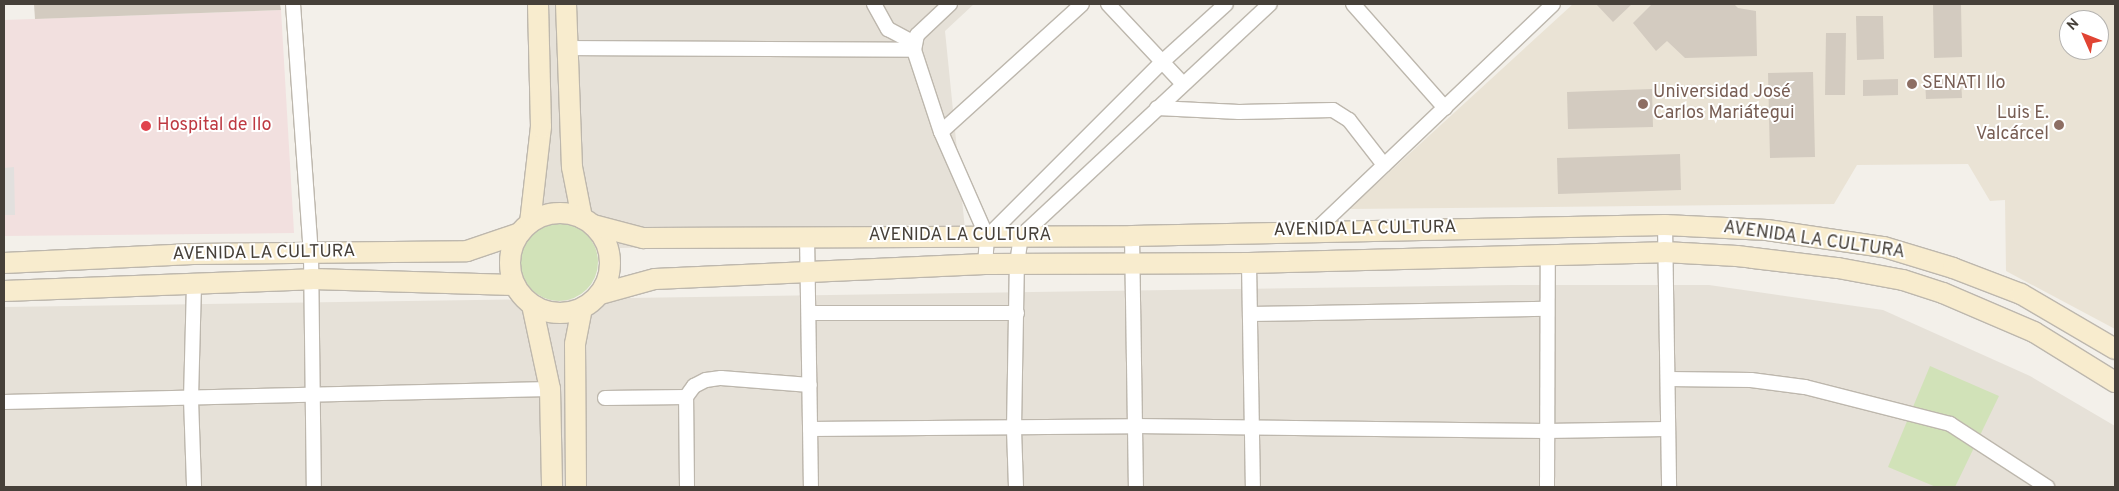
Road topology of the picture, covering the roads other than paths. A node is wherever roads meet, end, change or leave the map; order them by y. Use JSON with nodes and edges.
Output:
{"nodes":[{"id":1,"x":293,"y":4,"type":"edge"},
{"id":2,"x":538,"y":4,"type":"edge"},
{"id":3,"x":566,"y":4,"type":"edge"},
{"id":4,"x":874,"y":4,"type":"edge"},
{"id":5,"x":950,"y":4,"type":"edge"},
{"id":6,"x":1082,"y":4,"type":"edge"},
{"id":7,"x":1108,"y":4,"type":"edge"},
{"id":8,"x":1226,"y":4,"type":"edge"},
{"id":9,"x":1270,"y":4,"type":"edge"},
{"id":10,"x":1353,"y":4,"type":"edge"},
{"id":11,"x":1553,"y":4,"type":"edge"},
{"id":12,"x":914,"y":46,"type":"junction"},
{"id":13,"x":567,"y":48,"type":"junction"},
{"id":14,"x":1162,"y":62,"type":"junction"},
{"id":15,"x":1182,"y":84,"type":"junction"},
{"id":16,"x":1157,"y":108,"type":"junction"},
{"id":17,"x":1445,"y":108,"type":"junction"},
{"id":18,"x":941,"y":132,"type":"junction"},
{"id":19,"x":1384,"y":165,"type":"junction"},
{"id":20,"x":588,"y":221,"type":"junction"},
{"id":21,"x":1665,"y":225,"type":"junction"},
{"id":22,"x":525,"y":228,"type":"junction"},
{"id":23,"x":1316,"y":230,"type":"junction"},
{"id":24,"x":807,"y":235,"type":"junction"},
{"id":25,"x":1021,"y":236,"type":"junction"},
{"id":26,"x":1132,"y":236,"type":"junction"},
{"id":27,"x":987,"y":237,"type":"junction"},
{"id":28,"x":1664,"y":252,"type":"junction"},
{"id":29,"x":311,"y":254,"type":"junction"},
{"id":30,"x":1548,"y":256,"type":"junction"},
{"id":31,"x":4,"y":263,"type":"edge"},
{"id":32,"x":1249,"y":263,"type":"junction"},
{"id":33,"x":984,"y":264,"type":"junction"},
{"id":34,"x":1017,"y":264,"type":"junction"},
{"id":35,"x":1132,"y":264,"type":"junction"},
{"id":36,"x":809,"y":272,"type":"junction"},
{"id":37,"x":312,"y":279,"type":"junction"},
{"id":38,"x":194,"y":284,"type":"junction"},
{"id":39,"x":515,"y":285,"type":"junction"},
{"id":40,"x":4,"y":290,"type":"edge"},
{"id":41,"x":600,"y":294,"type":"junction"},
{"id":42,"x":532,"y":305,"type":"junction"},
{"id":43,"x":582,"y":308,"type":"junction"},
{"id":44,"x":1547,"y":309,"type":"junction"},
{"id":45,"x":809,"y":313,"type":"junction"},
{"id":46,"x":1017,"y":313,"type":"junction"},
{"id":47,"x":1250,"y":314,"type":"junction"},
{"id":48,"x":2115,"y":349,"type":"edge"},
{"id":49,"x":1668,"y":379,"type":"junction"},
{"id":50,"x":2115,"y":382,"type":"edge"},
{"id":51,"x":810,"y":385,"type":"junction"},
{"id":52,"x":550,"y":389,"type":"junction"},
{"id":53,"x":312,"y":395,"type":"junction"},
{"id":54,"x":686,"y":397,"type":"junction"},
{"id":55,"x":604,"y":398,"type":"dead end"},
{"id":56,"x":191,"y":399,"type":"junction"},
{"id":57,"x":4,"y":402,"type":"edge"},
{"id":58,"x":1136,"y":426,"type":"junction"},
{"id":59,"x":1253,"y":427,"type":"junction"},
{"id":60,"x":810,"y":429,"type":"junction"},
{"id":61,"x":1014,"y":429,"type":"junction"},
{"id":62,"x":1666,"y":429,"type":"junction"},
{"id":63,"x":1546,"y":431,"type":"junction"},
{"id":64,"x":194,"y":487,"type":"edge"},
{"id":65,"x":314,"y":487,"type":"edge"},
{"id":66,"x":552,"y":487,"type":"edge"},
{"id":67,"x":576,"y":487,"type":"edge"},
{"id":68,"x":686,"y":487,"type":"edge"},
{"id":69,"x":811,"y":487,"type":"edge"},
{"id":70,"x":1016,"y":487,"type":"edge"},
{"id":71,"x":1136,"y":487,"type":"edge"},
{"id":72,"x":1253,"y":487,"type":"edge"},
{"id":73,"x":1547,"y":487,"type":"edge"},
{"id":74,"x":1669,"y":487,"type":"edge"},
{"id":75,"x":2047,"y":487,"type":"edge"}],
"edges":[{"from":1,"to":29,"type":"street"},
{"from":2,"to":22,"type":"street"},
{"from":3,"to":13,"type":"street"},
{"from":4,"to":12,"type":"street"},
{"from":5,"to":12,"type":"street"},
{"from":6,"to":18,"type":"street"},
{"from":7,"to":14,"type":"street"},
{"from":8,"to":14,"type":"street"},
{"from":9,"to":15,"type":"street"},
{"from":10,"to":17,"type":"street"},
{"from":11,"to":17,"type":"street"},
{"from":12,"to":13,"type":"street"},
{"from":12,"to":18,"type":"street"},
{"from":13,"to":20,"type":"street"},
{"from":14,"to":15,"type":"street"},
{"from":14,"to":27,"type":"street"},
{"from":15,"to":16,"type":"street"},
{"from":16,"to":19,"type":"street"},
{"from":16,"to":25,"type":"street"},
{"from":17,"to":19,"type":"street"},
{"from":18,"to":27,"type":"street"},
{"from":19,"to":23,"type":"street"},
{"from":20,"to":22,"type":"street"},
{"from":20,"to":24,"type":"street","name":"AVENIDA LA CULTURA"},
{"from":20,"to":41,"type":"street"},
{"from":21,"to":23,"type":"street","name":"AVENIDA LA CULTURA"},
{"from":21,"to":28,"type":"street"},
{"from":21,"to":48,"type":"street","name":"AVENIDA LA CULTURA"},
{"from":22,"to":29,"type":"street","name":"AVENIDA LA CULTURA"},
{"from":22,"to":39,"type":"street"},
{"from":23,"to":26,"type":"street","name":"AVENIDA LA CULTURA"},
{"from":24,"to":27,"type":"street","name":"AVENIDA LA CULTURA"},
{"from":24,"to":36,"type":"street"},
{"from":25,"to":26,"type":"street","name":"AVENIDA LA CULTURA"},
{"from":25,"to":27,"type":"street","name":"AVENIDA LA CULTURA"},
{"from":25,"to":34,"type":"street"},
{"from":26,"to":35,"type":"street"},
{"from":27,"to":33,"type":"street"},
{"from":28,"to":30,"type":"street","name":"AVENIDA LA CULTURA"},
{"from":28,"to":49,"type":"street"},
{"from":28,"to":50,"type":"street","name":"AVENIDA LA CULTURA"},
{"from":29,"to":31,"type":"street","name":"AVENIDA LA CULTURA"},
{"from":29,"to":37,"type":"street"},
{"from":30,"to":32,"type":"street","name":"AVENIDA LA CULTURA"},
{"from":30,"to":44,"type":"street"},
{"from":32,"to":35,"type":"street","name":"AVENIDA LA CULTURA"},
{"from":32,"to":47,"type":"street"},
{"from":33,"to":34,"type":"street","name":"AVENIDA LA CULTURA"},
{"from":33,"to":36,"type":"street","name":"AVENIDA LA CULTURA"},
{"from":34,"to":35,"type":"street","name":"AVENIDA LA CULTURA"},
{"from":34,"to":46,"type":"street"},
{"from":35,"to":58,"type":"street"},
{"from":36,"to":41,"type":"street","name":"AVENIDA LA CULTURA"},
{"from":36,"to":45,"type":"street"},
{"from":37,"to":38,"type":"street","name":"AVENIDA LA CULTURA"},
{"from":37,"to":39,"type":"street","name":"AVENIDA LA CULTURA"},
{"from":37,"to":53,"type":"street"},
{"from":38,"to":40,"type":"street","name":"AVENIDA LA CULTURA"},
{"from":38,"to":56,"type":"street"},
{"from":39,"to":42,"type":"street"},
{"from":41,"to":43,"type":"street"},
{"from":42,"to":43,"type":"street"},
{"from":42,"to":52,"type":"street"},
{"from":43,"to":67,"type":"street"},
{"from":44,"to":47,"type":"street"},
{"from":44,"to":63,"type":"street"},
{"from":45,"to":46,"type":"street"},
{"from":45,"to":51,"type":"street"},
{"from":46,"to":61,"type":"street"},
{"from":47,"to":59,"type":"street"},
{"from":49,"to":62,"type":"street"},
{"from":49,"to":75,"type":"street"},
{"from":51,"to":54,"type":"street"},
{"from":51,"to":60,"type":"street"},
{"from":52,"to":53,"type":"street"},
{"from":52,"to":66,"type":"street"},
{"from":53,"to":56,"type":"street"},
{"from":53,"to":65,"type":"street"},
{"from":54,"to":55,"type":"street"},
{"from":54,"to":68,"type":"street"},
{"from":56,"to":57,"type":"street"},
{"from":56,"to":64,"type":"street"},
{"from":58,"to":59,"type":"street"},
{"from":58,"to":61,"type":"street"},
{"from":58,"to":71,"type":"street"},
{"from":59,"to":63,"type":"street"},
{"from":59,"to":72,"type":"street"},
{"from":60,"to":61,"type":"street"},
{"from":60,"to":69,"type":"street"},
{"from":61,"to":70,"type":"street"},
{"from":62,"to":63,"type":"street"},
{"from":62,"to":74,"type":"street"},
{"from":63,"to":73,"type":"street"}]}
